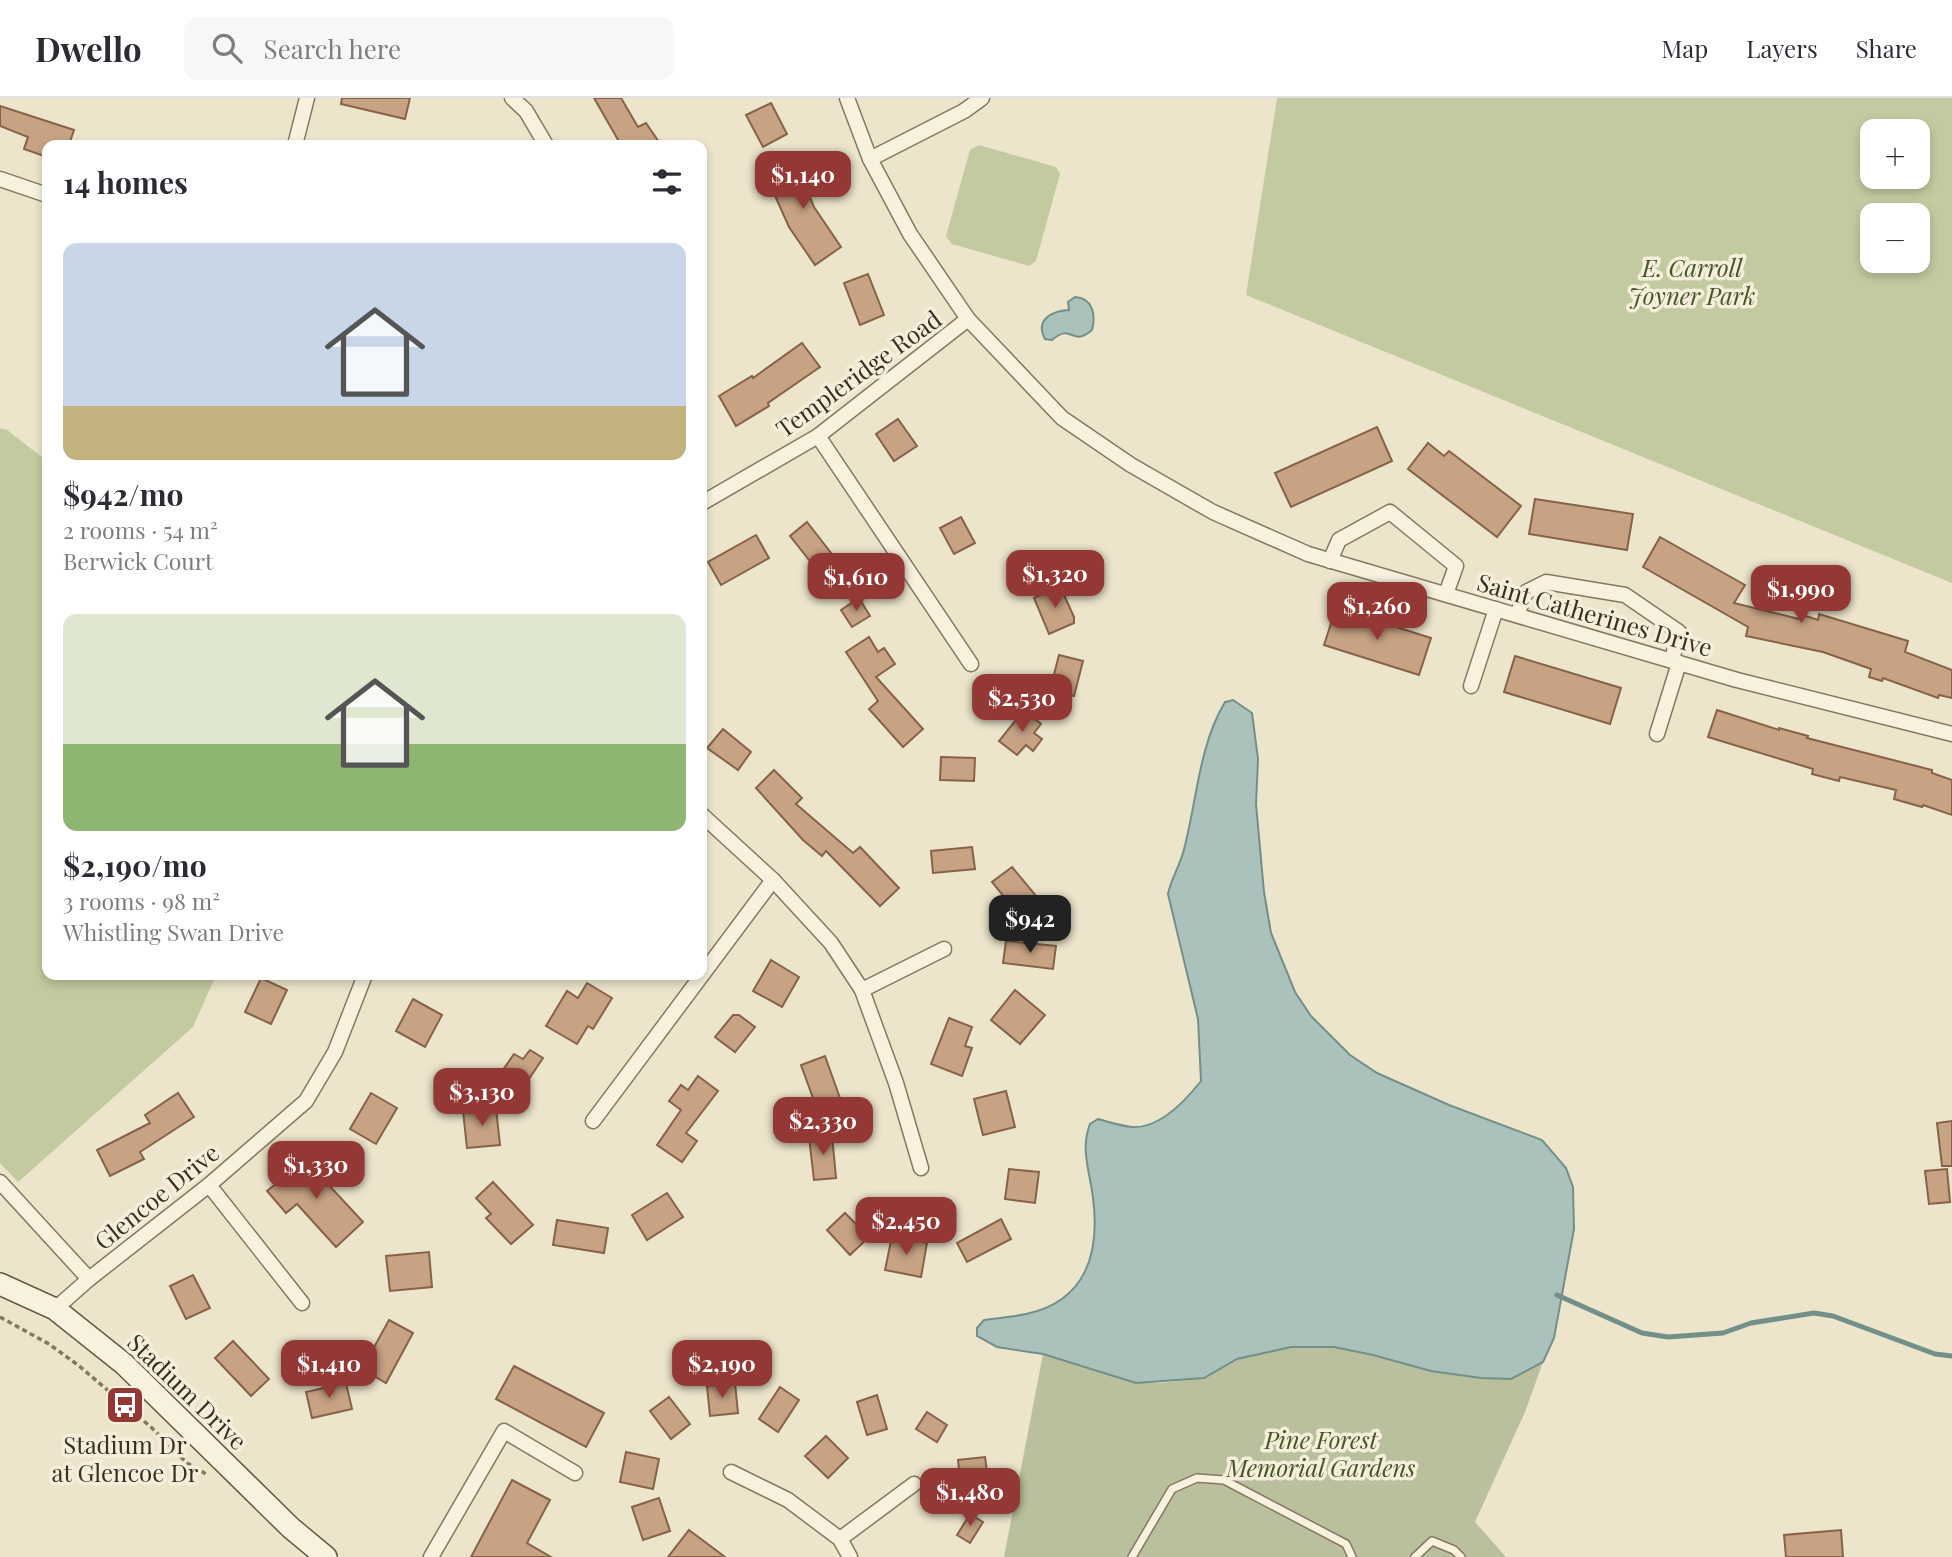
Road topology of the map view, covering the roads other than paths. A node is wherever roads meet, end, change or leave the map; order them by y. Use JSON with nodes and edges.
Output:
{"nodes":[{"id":1,"x":307,"y":98,"type":"edge"},
{"id":2,"x":512,"y":98,"type":"edge"},
{"id":3,"x":847,"y":98,"type":"edge"},
{"id":4,"x":982,"y":98,"type":"edge"},
{"id":5,"x":296,"y":140,"type":"edge"},
{"id":6,"x":543,"y":140,"type":"edge"},
{"id":7,"x":870,"y":159,"type":"junction"},
{"id":8,"x":0,"y":179,"type":"edge"},
{"id":9,"x":42,"y":193,"type":"edge"},
{"id":10,"x":968,"y":319,"type":"junction"},
{"id":11,"x":818,"y":436,"type":"junction"},
{"id":12,"x":707,"y":500,"type":"edge"},
{"id":13,"x":1330,"y":561,"type":"junction"},
{"id":14,"x":1446,"y":594,"type":"junction"},
{"id":15,"x":1496,"y":609,"type":"junction"},
{"id":16,"x":1517,"y":615,"type":"junction"},
{"id":17,"x":1676,"y":662,"type":"junction"},
{"id":18,"x":971,"y":664,"type":"dead end"},
{"id":19,"x":1471,"y":686,"type":"dead end"},
{"id":20,"x":1657,"y":734,"type":"dead end"},
{"id":21,"x":1952,"y":734,"type":"edge"},
{"id":22,"x":707,"y":821,"type":"edge"},
{"id":23,"x":773,"y":880,"type":"junction"},
{"id":24,"x":944,"y":949,"type":"dead end"},
{"id":25,"x":707,"y":968,"type":"edge"},
{"id":26,"x":363,"y":980,"type":"edge"},
{"id":27,"x":698,"y":980,"type":"edge"},
{"id":28,"x":862,"y":990,"type":"junction"},
{"id":29,"x":593,"y":1121,"type":"dead end"},
{"id":30,"x":920,"y":1168,"type":"dead end"},
{"id":31,"x":0,"y":1182,"type":"edge"},
{"id":32,"x":209,"y":1185,"type":"junction"},
{"id":33,"x":89,"y":1279,"type":"junction"},
{"id":34,"x":0,"y":1284,"type":"edge"},
{"id":35,"x":302,"y":1303,"type":"dead end"},
{"id":36,"x":55,"y":1309,"type":"junction"},
{"id":37,"x":731,"y":1472,"type":"dead end"},
{"id":38,"x":575,"y":1473,"type":"dead end"},
{"id":39,"x":914,"y":1484,"type":"dead end"},
{"id":40,"x":840,"y":1539,"type":"junction"},
{"id":41,"x":326,"y":1557,"type":"edge"},
{"id":42,"x":431,"y":1557,"type":"edge"},
{"id":43,"x":850,"y":1557,"type":"edge"},
{"id":44,"x":1132,"y":1557,"type":"edge"},
{"id":45,"x":1352,"y":1557,"type":"edge"},
{"id":46,"x":1415,"y":1557,"type":"edge"},
{"id":47,"x":1461,"y":1557,"type":"edge"}],
"edges":[{"from":1,"to":5,"type":"street"},
{"from":2,"to":6,"type":"street"},
{"from":3,"to":7,"type":"street","name":"Saint Catherines Drive"},
{"from":4,"to":7,"type":"street"},
{"from":7,"to":10,"type":"street","name":"Saint Catherines Drive"},
{"from":8,"to":9,"type":"street"},
{"from":10,"to":11,"type":"street","name":"Templeridge Road"},
{"from":10,"to":13,"type":"street","name":"Saint Catherines Drive"},
{"from":11,"to":12,"type":"street","name":"Templeridge Road"},
{"from":11,"to":18,"type":"street"},
{"from":13,"to":14,"type":"street","name":"Saint Catherines Drive"},
{"from":13,"to":14,"type":"street"},
{"from":14,"to":15,"type":"street","name":"Saint Catherines Drive"},
{"from":15,"to":16,"type":"street","name":"Saint Catherines Drive"},
{"from":15,"to":19,"type":"street"},
{"from":16,"to":17,"type":"street","name":"Saint Catherines Drive"},
{"from":16,"to":17,"type":"street"},
{"from":17,"to":20,"type":"street"},
{"from":17,"to":21,"type":"street","name":"Saint Catherines Drive"},
{"from":22,"to":23,"type":"street"},
{"from":23,"to":25,"type":"street"},
{"from":23,"to":28,"type":"street"},
{"from":24,"to":28,"type":"street"},
{"from":26,"to":32,"type":"street","name":"Glencoe Drive"},
{"from":27,"to":29,"type":"street"},
{"from":28,"to":30,"type":"street"},
{"from":31,"to":33,"type":"street"},
{"from":32,"to":33,"type":"street","name":"Glencoe Drive"},
{"from":32,"to":35,"type":"street"},
{"from":33,"to":36,"type":"street","name":"Glencoe Drive"},
{"from":34,"to":36,"type":"street","name":"Stadium Drive"},
{"from":36,"to":41,"type":"street","name":"Stadium Drive"},
{"from":37,"to":40,"type":"street"},
{"from":38,"to":42,"type":"street"},
{"from":39,"to":40,"type":"street"},
{"from":40,"to":43,"type":"street"},
{"from":44,"to":45,"type":"lane"},
{"from":46,"to":47,"type":"lane"}]}
